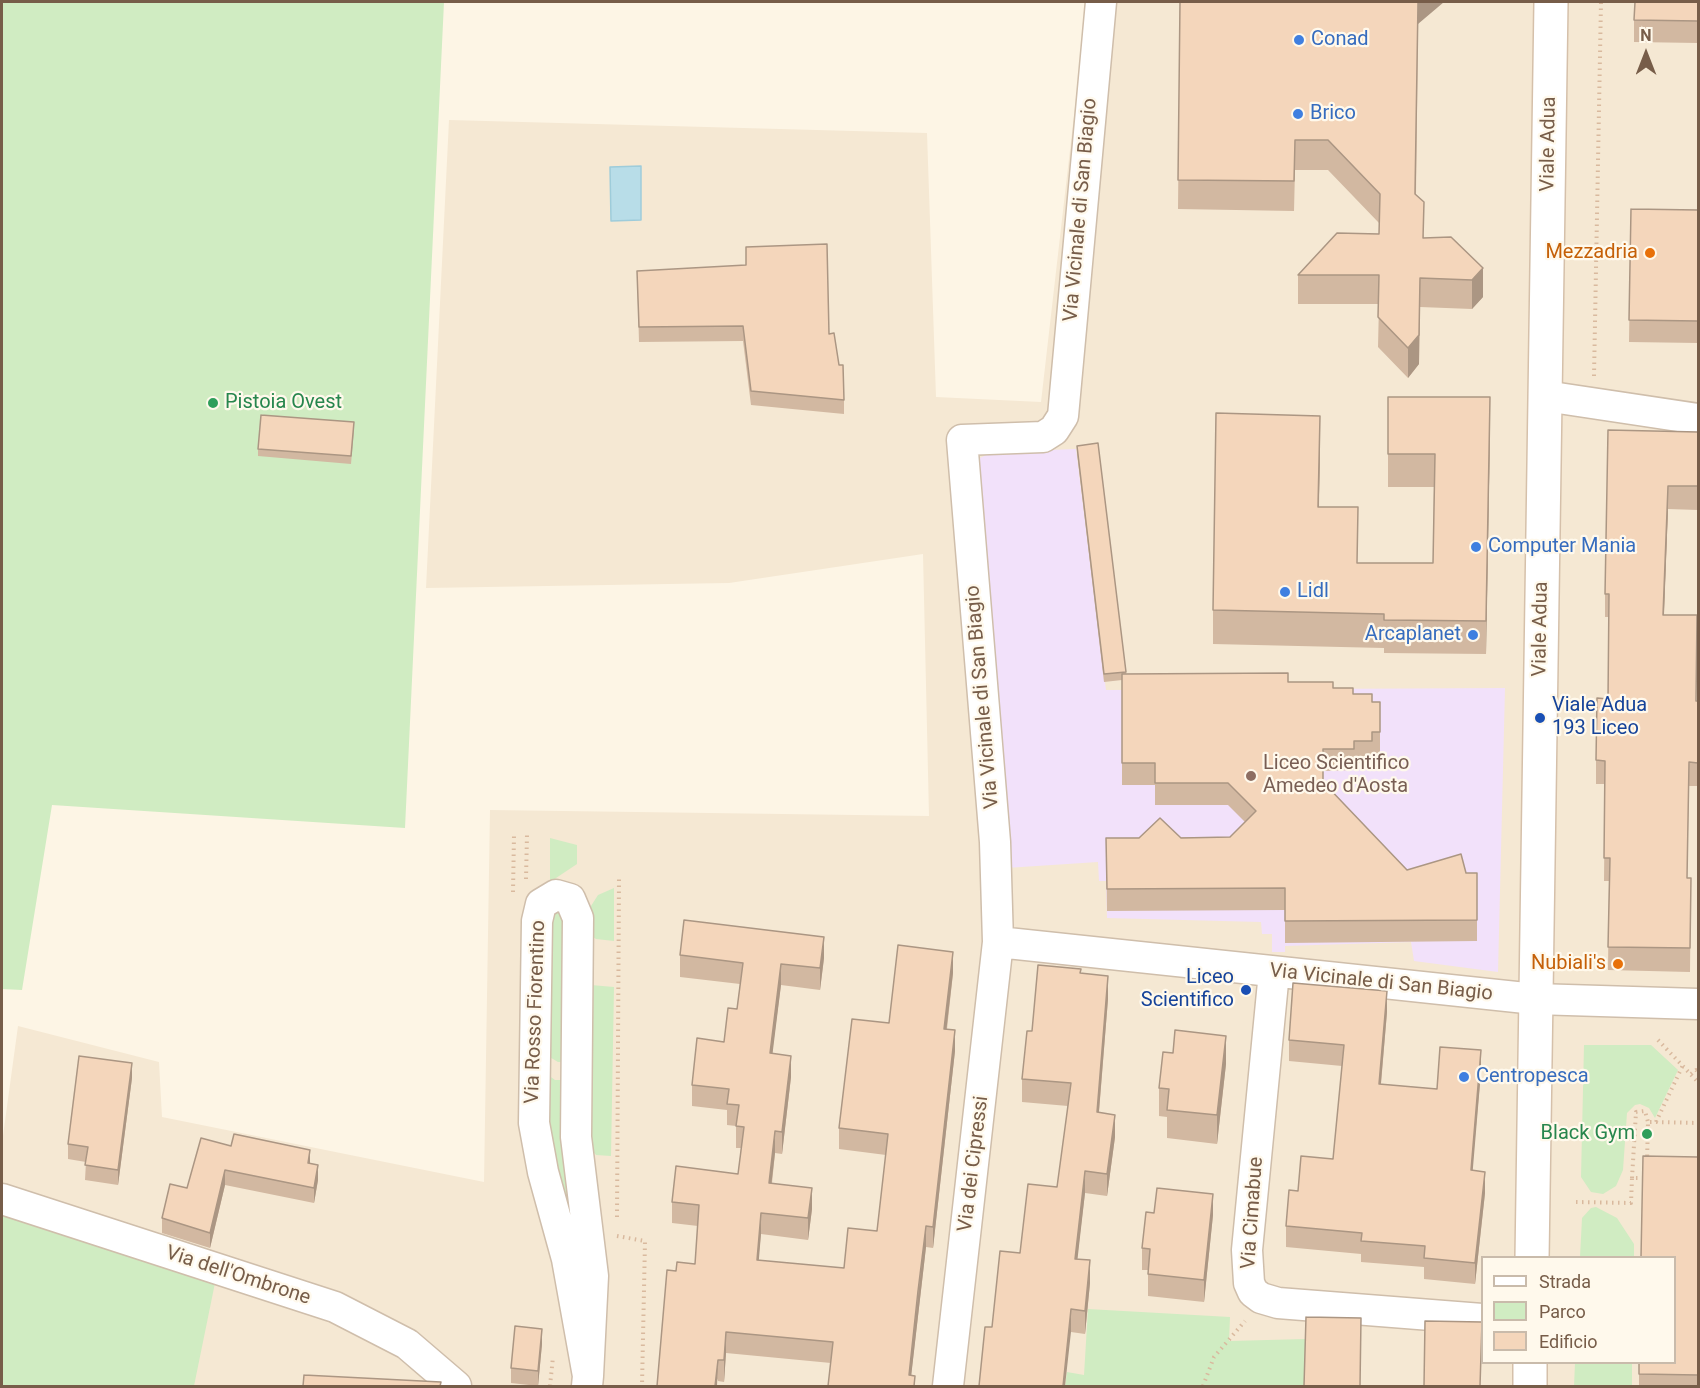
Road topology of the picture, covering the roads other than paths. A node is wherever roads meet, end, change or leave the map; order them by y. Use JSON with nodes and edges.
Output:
{"nodes":[{"id":1,"x":1101,"y":2,"type":"edge"},
{"id":2,"x":1551,"y":2,"type":"edge"},
{"id":3,"x":1545,"y":396,"type":"junction"},
{"id":4,"x":1698,"y":419,"type":"edge"},
{"id":5,"x":998,"y":942,"type":"junction"},
{"id":6,"x":1274,"y":972,"type":"junction"},
{"id":7,"x":1535,"y":999,"type":"junction"},
{"id":8,"x":1698,"y":1004,"type":"edge"},
{"id":9,"x":534,"y":1072,"type":"junction"},
{"id":10,"x":577,"y":1072,"type":"junction"},
{"id":11,"x":2,"y":1199,"type":"edge"},
{"id":12,"x":1532,"y":1256,"type":"edge"},
{"id":13,"x":1481,"y":1319,"type":"edge"},
{"id":14,"x":1530,"y":1364,"type":"edge"},
{"id":15,"x":588,"y":1381,"type":"edge"},
{"id":16,"x":456,"y":1386,"type":"edge"},
{"id":17,"x":948,"y":1386,"type":"edge"},
{"id":18,"x":1530,"y":1386,"type":"edge"}],
"edges":[{"from":1,"to":5,"type":"street","name":"Via Vicinale di San Biagio"},
{"from":2,"to":3,"type":"main road","name":"Viale Adua"},
{"from":3,"to":4,"type":"street"},
{"from":3,"to":7,"type":"main road","name":"Viale Adua"},
{"from":5,"to":6,"type":"street","name":"Via Vicinale di San Biagio"},
{"from":5,"to":17,"type":"street","name":"Via dei Cipressi"},
{"from":6,"to":7,"type":"street","name":"Via Vicinale di San Biagio"},
{"from":6,"to":13,"type":"street","name":"Via Cimabue"},
{"from":7,"to":8,"type":"street","name":"Via Vicinale di San Biagio"},
{"from":7,"to":12,"type":"main road","name":"Viale Adua"},
{"from":9,"to":10,"type":"street"},
{"from":9,"to":10,"type":"street","name":"Via Rosso Fiorentino"},
{"from":9,"to":15,"type":"street","name":"Via Rosso Fiorentino"},
{"from":10,"to":15,"type":"street","name":"Via Rosso Fiorentino"},
{"from":11,"to":16,"type":"street","name":"Via dell'Ombrone"},
{"from":14,"to":18,"type":"main road"}]}
